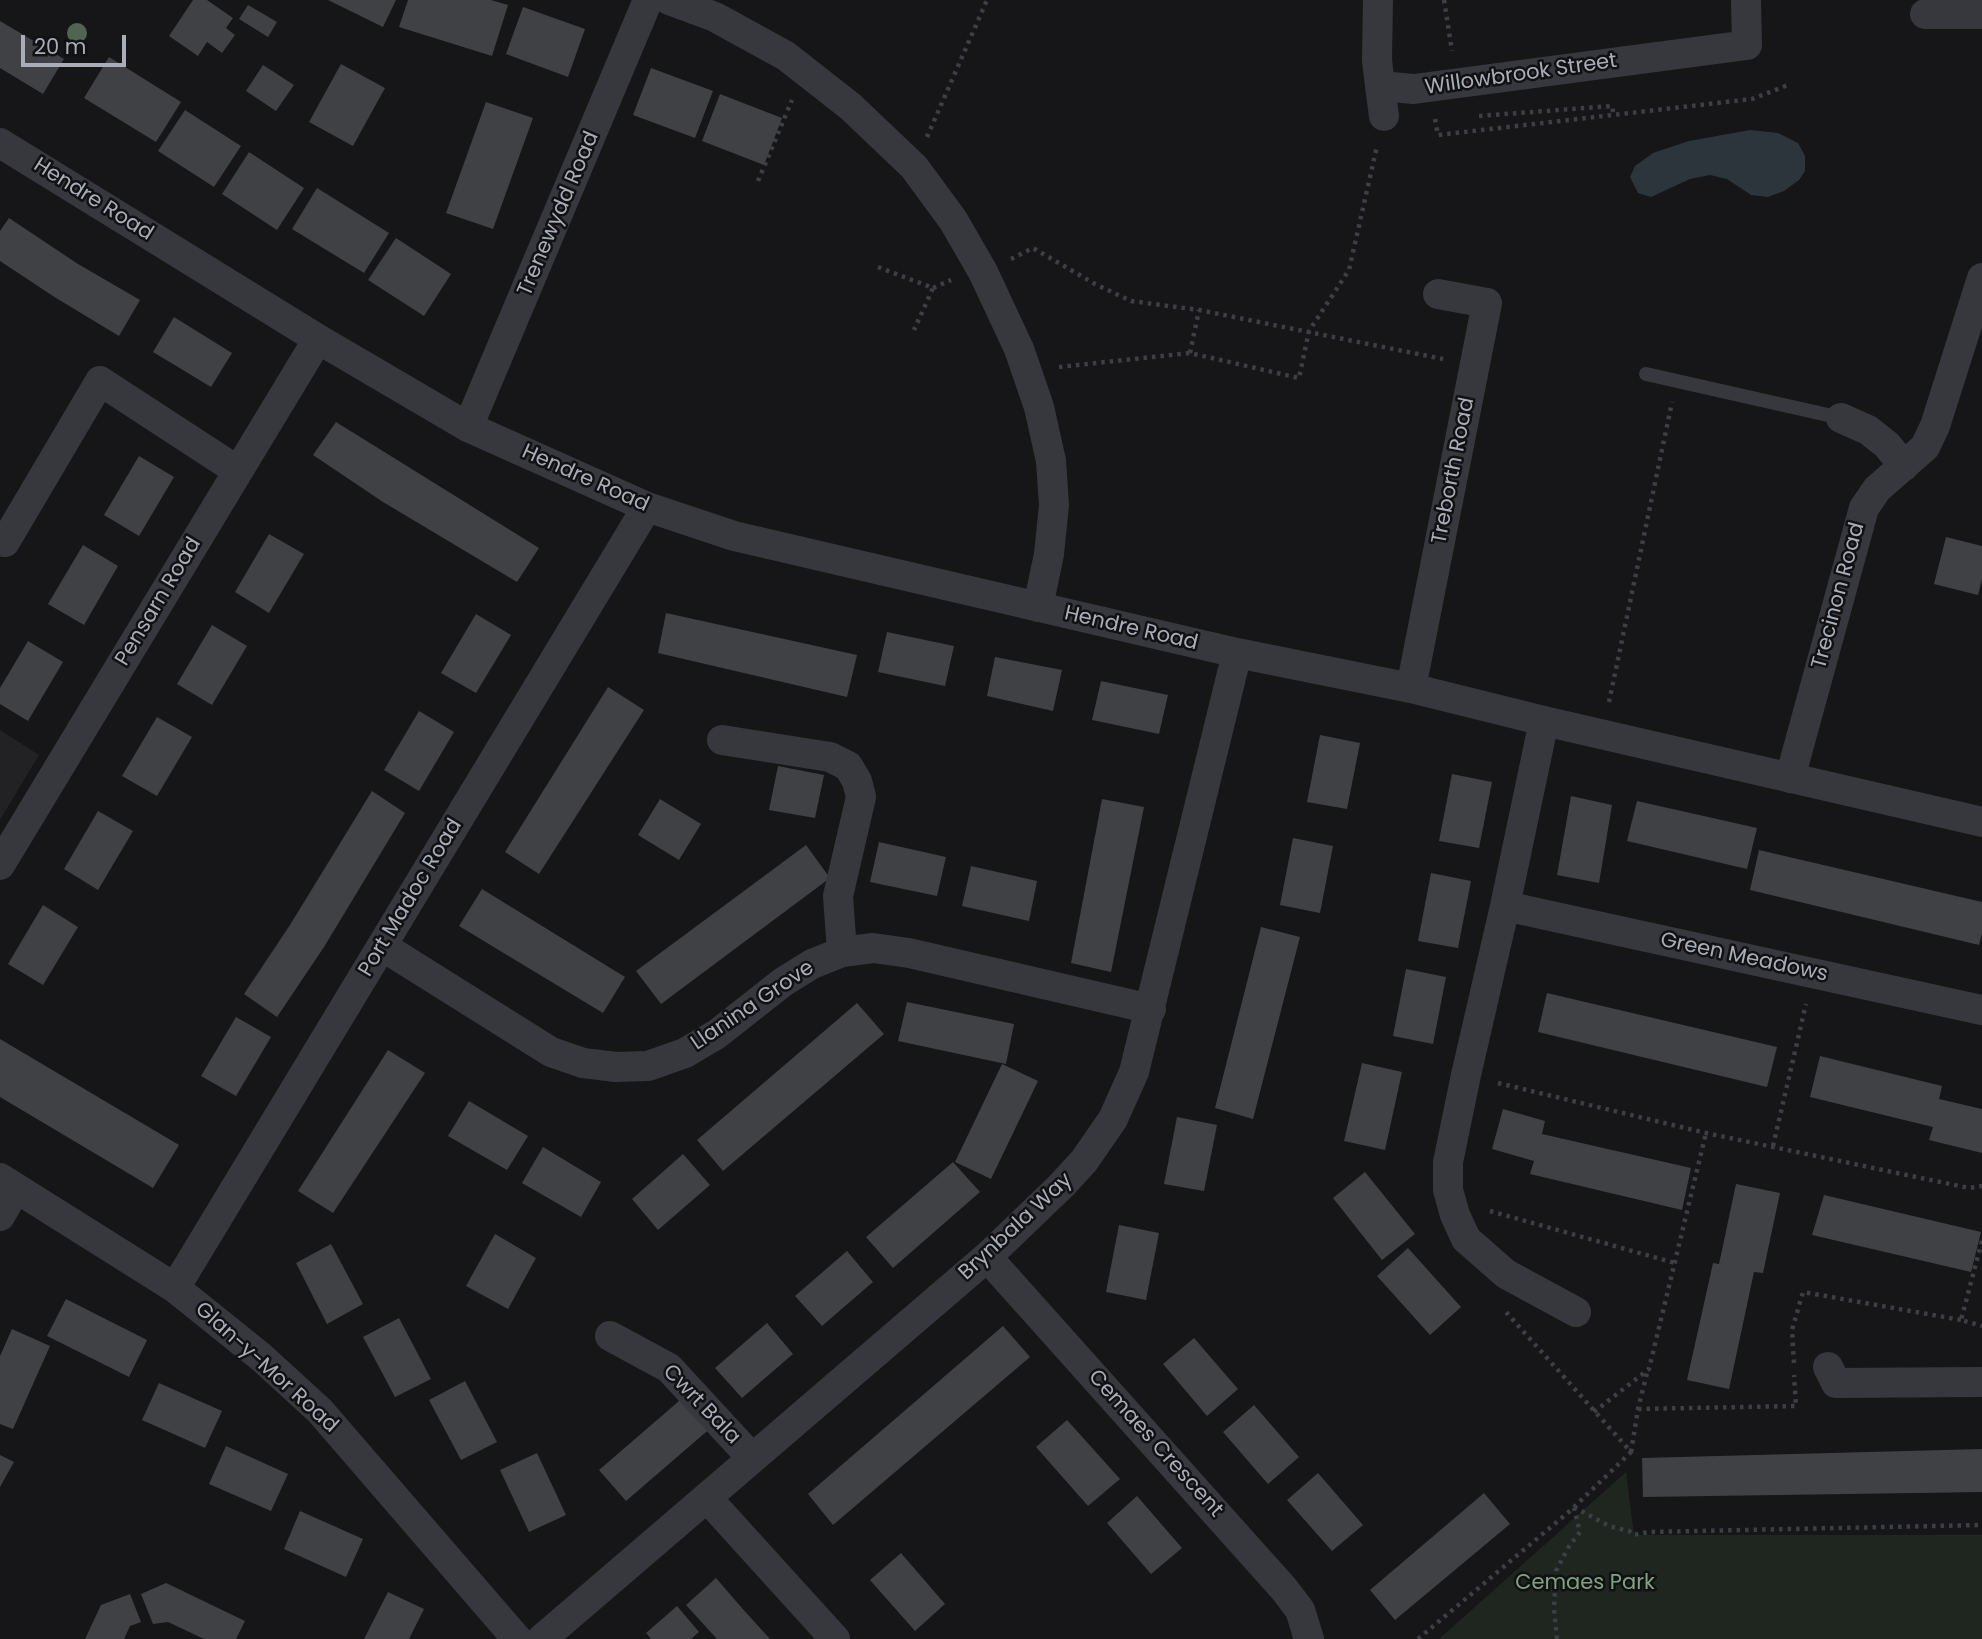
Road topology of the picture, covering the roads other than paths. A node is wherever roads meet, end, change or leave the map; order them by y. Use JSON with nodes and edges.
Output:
{"nodes":[{"id":1,"x":648,"y":0,"type":"edge"},
{"id":2,"x":669,"y":0,"type":"edge"},
{"id":3,"x":1378,"y":0,"type":"edge"},
{"id":4,"x":1746,"y":0,"type":"edge"},
{"id":5,"x":1924,"y":14,"type":"dead end"},
{"id":6,"x":1982,"y":14,"type":"edge"},
{"id":7,"x":1380,"y":86,"type":"junction"},
{"id":8,"x":1384,"y":116,"type":"road end"},
{"id":9,"x":0,"y":143,"type":"edge"},
{"id":10,"x":1982,"y":278,"type":"edge"},
{"id":11,"x":1438,"y":294,"type":"dead end"},
{"id":12,"x":318,"y":339,"type":"junction"},
{"id":13,"x":1646,"y":374,"type":"dead end"},
{"id":14,"x":1842,"y":418,"type":"joint"},
{"id":15,"x":468,"y":427,"type":"junction"},
{"id":16,"x":1904,"y":466,"type":"junction"},
{"id":17,"x":238,"y":471,"type":"junction"},
{"id":18,"x":647,"y":507,"type":"junction"},
{"id":19,"x":5,"y":542,"type":"dead end"},
{"id":20,"x":1038,"y":607,"type":"junction"},
{"id":21,"x":1237,"y":653,"type":"junction"},
{"id":22,"x":1410,"y":688,"type":"junction"},
{"id":23,"x":1544,"y":721,"type":"junction"},
{"id":24,"x":722,"y":740,"type":"dead end"},
{"id":25,"x":1790,"y":778,"type":"junction"},
{"id":26,"x":1982,"y":822,"type":"edge"},
{"id":27,"x":0,"y":865,"type":"edge"},
{"id":28,"x":1506,"y":906,"type":"junction"},
{"id":29,"x":382,"y":946,"type":"junction"},
{"id":30,"x":842,"y":952,"type":"junction"},
{"id":31,"x":1151,"y":1009,"type":"junction"},
{"id":32,"x":1982,"y":1010,"type":"edge"},
{"id":33,"x":8,"y":1183,"type":"edge"},
{"id":34,"x":0,"y":1216,"type":"edge"},
{"id":35,"x":987,"y":1257,"type":"junction"},
{"id":36,"x":174,"y":1288,"type":"junction"},
{"id":37,"x":1576,"y":1312,"type":"dead end"},
{"id":38,"x":610,"y":1336,"type":"dead end"},
{"id":39,"x":1828,"y":1367,"type":"dead end"},
{"id":40,"x":1982,"y":1382,"type":"edge"},
{"id":41,"x":752,"y":1458,"type":"junction"},
{"id":42,"x":707,"y":1498,"type":"junction"},
{"id":43,"x":517,"y":1639,"type":"edge"},
{"id":44,"x":542,"y":1639,"type":"edge"},
{"id":45,"x":835,"y":1639,"type":"edge"},
{"id":46,"x":1309,"y":1639,"type":"edge"}],
"edges":[{"from":1,"to":15,"type":"street","name":"Trenewydd Road"},
{"from":2,"to":20,"type":"street"},
{"from":3,"to":7,"type":"street"},
{"from":4,"to":7,"type":"street","name":"Willowbrook Street"},
{"from":5,"to":6,"type":"street"},
{"from":7,"to":8,"type":"street"},
{"from":9,"to":12,"type":"street","name":"Hendre Road"},
{"from":10,"to":16,"type":"street","name":"Trecinon Road"},
{"from":11,"to":22,"type":"street","name":"Treborth Road"},
{"from":12,"to":15,"type":"street","name":"Hendre Road"},
{"from":12,"to":17,"type":"street","name":"Pensarn Road"},
{"from":13,"to":14,"type":"lane"},
{"from":14,"to":16,"type":"street"},
{"from":15,"to":18,"type":"street","name":"Hendre Road"},
{"from":16,"to":25,"type":"street","name":"Trecinon Road"},
{"from":17,"to":19,"type":"street"},
{"from":17,"to":27,"type":"street","name":"Pensarn Road"},
{"from":18,"to":20,"type":"street","name":"Hendre Road"},
{"from":18,"to":29,"type":"street","name":"Port Madoc Road"},
{"from":20,"to":21,"type":"street","name":"Hendre Road"},
{"from":21,"to":22,"type":"street","name":"Hendre Road"},
{"from":21,"to":31,"type":"street","name":"Brynbala Way"},
{"from":22,"to":23,"type":"street","name":"Hendre Road"},
{"from":23,"to":25,"type":"street","name":"Hendre Road"},
{"from":23,"to":28,"type":"street"},
{"from":24,"to":30,"type":"street"},
{"from":25,"to":26,"type":"street","name":"Hendre Road"},
{"from":28,"to":32,"type":"street","name":"Green Meadows"},
{"from":28,"to":37,"type":"street"},
{"from":29,"to":30,"type":"street","name":"Llanina Grove"},
{"from":29,"to":36,"type":"street","name":"Port Madoc Road"},
{"from":30,"to":31,"type":"street","name":"Llanina Grove"},
{"from":31,"to":35,"type":"street","name":"Brynbala Way"},
{"from":33,"to":34,"type":"street"},
{"from":33,"to":36,"type":"street","name":"Glan-y-Mor Road"},
{"from":35,"to":41,"type":"street","name":"Brynbala Way"},
{"from":35,"to":46,"type":"street","name":"Cemaes Crescent"},
{"from":36,"to":43,"type":"street","name":"Glan-y-Mor Road"},
{"from":38,"to":41,"type":"street","name":"Cwrt Bala"},
{"from":39,"to":40,"type":"street"},
{"from":41,"to":42,"type":"street","name":"Brynbala Way"},
{"from":42,"to":44,"type":"street","name":"Brynbala Way"},
{"from":42,"to":45,"type":"street"}]}
